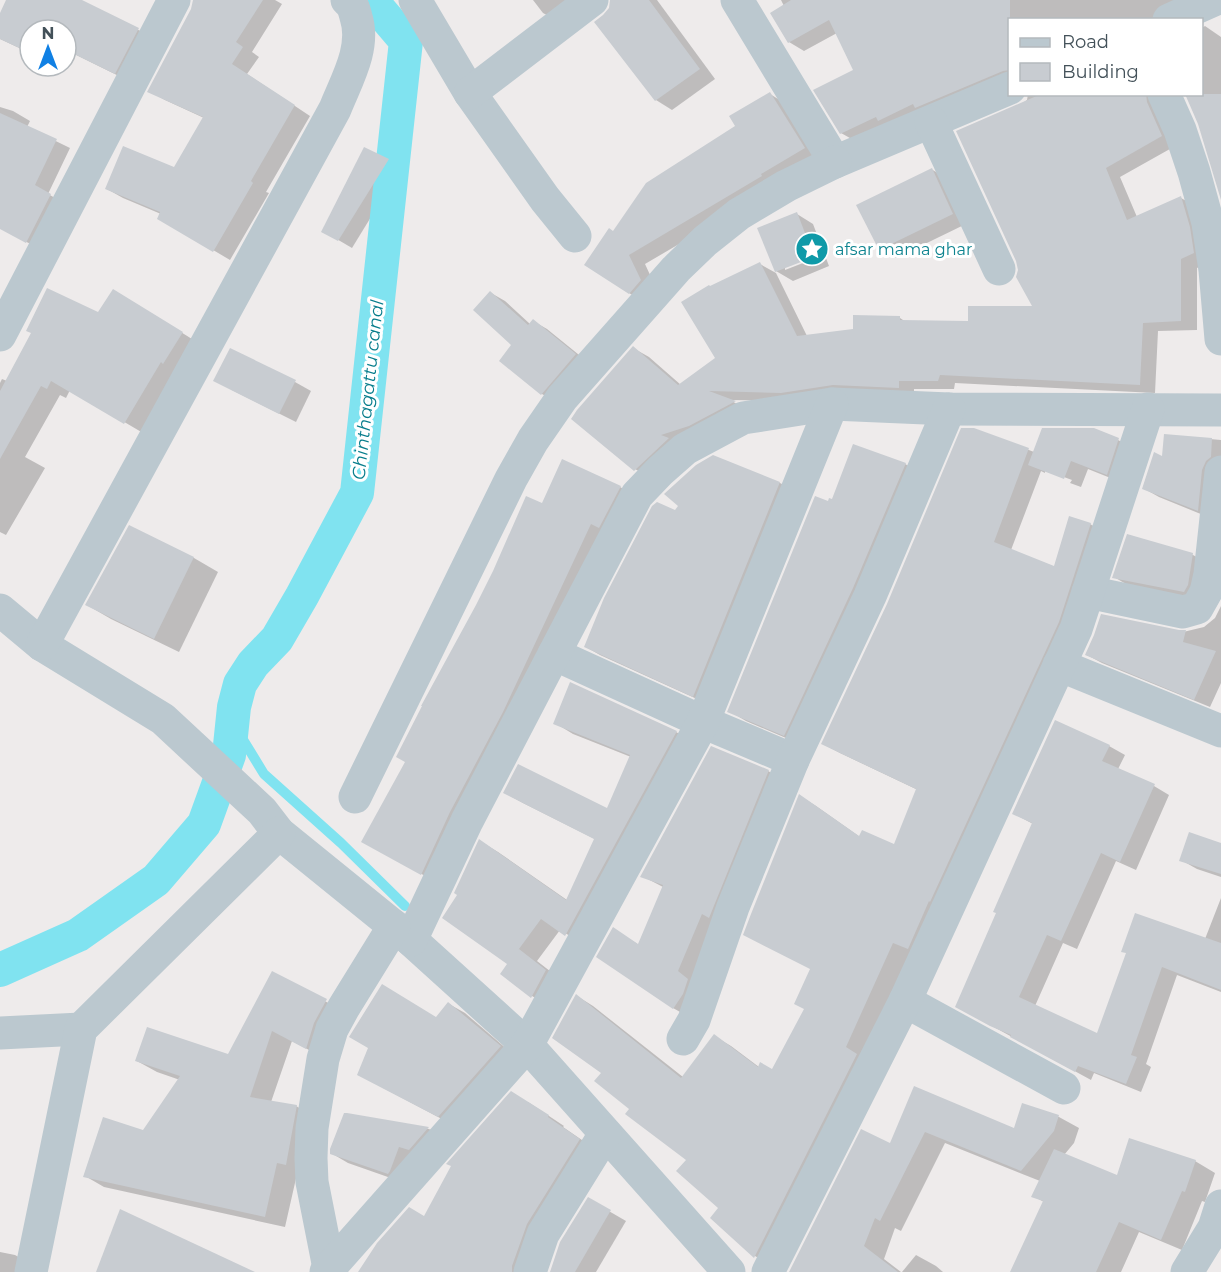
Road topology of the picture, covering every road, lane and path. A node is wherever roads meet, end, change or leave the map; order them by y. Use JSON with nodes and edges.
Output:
{"nodes":[{"id":1,"x":174,"y":0,"type":"edge"},
{"id":2,"x":347,"y":0,"type":"edge"},
{"id":3,"x":415,"y":0,"type":"edge"},
{"id":4,"x":592,"y":0,"type":"edge"},
{"id":5,"x":737,"y":0,"type":"edge"},
{"id":6,"x":1214,"y":0,"type":"edge"},
{"id":7,"x":1174,"y":18,"type":"edge"},
{"id":8,"x":1008,"y":89,"type":"edge"},
{"id":9,"x":470,"y":93,"type":"junction"},
{"id":10,"x":1165,"y":96,"type":"edge"},
{"id":11,"x":931,"y":122,"type":"junction"},
{"id":12,"x":835,"y":162,"type":"junction"},
{"id":13,"x":575,"y":236,"type":"dead end"},
{"id":14,"x":999,"y":269,"type":"dead end"},
{"id":15,"x":1219,"y":289,"type":"edge"},
{"id":16,"x":0,"y":335,"type":"edge"},
{"id":17,"x":1221,"y":339,"type":"edge"},
{"id":18,"x":832,"y":404,"type":"junction"},
{"id":19,"x":949,"y":409,"type":"junction"},
{"id":20,"x":1148,"y":409,"type":"junction"},
{"id":21,"x":1221,"y":410,"type":"edge"},
{"id":22,"x":1221,"y":472,"type":"edge"},
{"id":23,"x":1088,"y":592,"type":"junction"},
{"id":24,"x":0,"y":610,"type":"edge"},
{"id":25,"x":42,"y":645,"type":"junction"},
{"id":26,"x":554,"y":654,"type":"junction"},
{"id":27,"x":1059,"y":666,"type":"junction"},
{"id":28,"x":703,"y":722,"type":"junction"},
{"id":29,"x":1221,"y":730,"type":"edge"},
{"id":30,"x":793,"y":760,"type":"junction"},
{"id":31,"x":355,"y":797,"type":"dead end"},
{"id":32,"x":270,"y":822,"type":"junction"},
{"id":33,"x":403,"y":933,"type":"junction"},
{"id":34,"x":906,"y":1001,"type":"junction"},
{"id":35,"x":81,"y":1029,"type":"junction"},
{"id":36,"x":0,"y":1033,"type":"edge"},
{"id":37,"x":683,"y":1039,"type":"dead end"},
{"id":38,"x":527,"y":1045,"type":"junction"},
{"id":39,"x":1064,"y":1088,"type":"dead end"},
{"id":40,"x":605,"y":1134,"type":"junction"},
{"id":41,"x":1219,"y":1218,"type":"edge"},
{"id":42,"x":327,"y":1270,"type":"edge"},
{"id":43,"x":31,"y":1272,"type":"edge"},
{"id":44,"x":530,"y":1272,"type":"edge"},
{"id":45,"x":729,"y":1272,"type":"edge"},
{"id":46,"x":768,"y":1272,"type":"edge"},
{"id":47,"x":1187,"y":1272,"type":"edge"}],
"edges":[{"from":1,"to":16,"type":"street"},
{"from":2,"to":25,"type":"street"},
{"from":3,"to":9,"type":"street"},
{"from":4,"to":9,"type":"street"},
{"from":5,"to":12,"type":"street"},
{"from":6,"to":7,"type":"street"},
{"from":8,"to":11,"type":"street"},
{"from":9,"to":13,"type":"street"},
{"from":10,"to":15,"type":"street"},
{"from":11,"to":12,"type":"street"},
{"from":11,"to":14,"type":"street"},
{"from":12,"to":31,"type":"street"},
{"from":15,"to":17,"type":"street"},
{"from":18,"to":19,"type":"street"},
{"from":18,"to":26,"type":"street"},
{"from":18,"to":28,"type":"street"},
{"from":19,"to":20,"type":"street"},
{"from":19,"to":30,"type":"street"},
{"from":20,"to":21,"type":"street"},
{"from":20,"to":23,"type":"street"},
{"from":22,"to":23,"type":"street"},
{"from":23,"to":27,"type":"street"},
{"from":24,"to":25,"type":"street"},
{"from":25,"to":32,"type":"street"},
{"from":26,"to":28,"type":"street"},
{"from":26,"to":33,"type":"street"},
{"from":27,"to":29,"type":"street"},
{"from":27,"to":34,"type":"street"},
{"from":28,"to":30,"type":"street"},
{"from":28,"to":38,"type":"street"},
{"from":30,"to":37,"type":"street"},
{"from":32,"to":33,"type":"street"},
{"from":32,"to":35,"type":"street"},
{"from":33,"to":38,"type":"street"},
{"from":33,"to":42,"type":"street"},
{"from":34,"to":39,"type":"street"},
{"from":34,"to":46,"type":"street"},
{"from":35,"to":36,"type":"street"},
{"from":35,"to":43,"type":"street"},
{"from":38,"to":40,"type":"street"},
{"from":38,"to":42,"type":"street"},
{"from":40,"to":44,"type":"street"},
{"from":40,"to":45,"type":"street"},
{"from":41,"to":47,"type":"street"}]}
